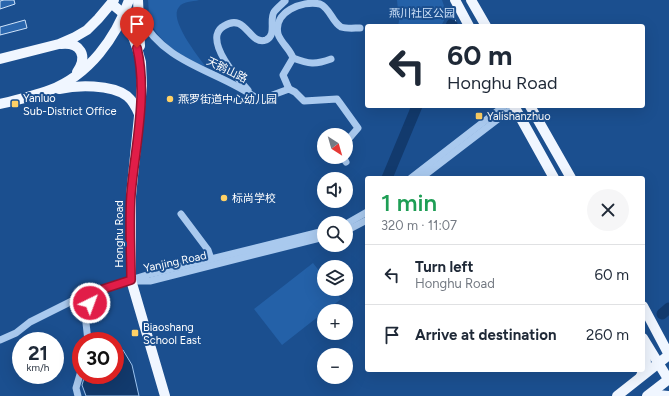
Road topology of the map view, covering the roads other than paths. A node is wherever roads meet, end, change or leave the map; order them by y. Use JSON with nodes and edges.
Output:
{"nodes":[{"id":1,"x":129,"y":0,"type":"edge"},
{"id":2,"x":138,"y":0,"type":"edge"},
{"id":3,"x":455,"y":0,"type":"edge"},
{"id":4,"x":112,"y":1,"type":"edge"},
{"id":5,"x":285,"y":1,"type":"edge"},
{"id":6,"x":474,"y":1,"type":"edge"},
{"id":7,"x":139,"y":15,"type":"junction"},
{"id":8,"x":122,"y":18,"type":"junction"},
{"id":9,"x":468,"y":24,"type":"edge"},
{"id":10,"x":485,"y":24,"type":"edge"},
{"id":11,"x":360,"y":28,"type":"dead end"},
{"id":12,"x":59,"y":44,"type":"junction"},
{"id":13,"x":293,"y":58,"type":"junction"},
{"id":14,"x":331,"y":58,"type":"dead end"},
{"id":15,"x":0,"y":59,"type":"edge"},
{"id":16,"x":141,"y":62,"type":"junction"},
{"id":17,"x":75,"y":76,"type":"junction"},
{"id":18,"x":289,"y":89,"type":"junction"},
{"id":19,"x":50,"y":90,"type":"junction"},
{"id":20,"x":250,"y":94,"type":"junction"},
{"id":21,"x":0,"y":104,"type":"edge"},
{"id":22,"x":501,"y":108,"type":"edge"},
{"id":23,"x":511,"y":108,"type":"edge"},
{"id":24,"x":515,"y":108,"type":"edge"},
{"id":25,"x":531,"y":108,"type":"edge"},
{"id":26,"x":139,"y":116,"type":"junction"},
{"id":27,"x":353,"y":134,"type":"edge"},
{"id":28,"x":414,"y":176,"type":"edge"},
{"id":29,"x":424,"y":176,"type":"edge"},
{"id":30,"x":553,"y":176,"type":"edge"},
{"id":31,"x":570,"y":176,"type":"edge"},
{"id":32,"x":365,"y":213,"type":"edge"},
{"id":33,"x":181,"y":214,"type":"dead end"},
{"id":34,"x":353,"y":220,"type":"edge"},
{"id":35,"x":365,"y":221,"type":"edge"},
{"id":36,"x":353,"y":228,"type":"edge"},
{"id":37,"x":317,"y":233,"type":"edge"},
{"id":38,"x":317,"y":239,"type":"edge"},
{"id":39,"x":210,"y":259,"type":"junction"},
{"id":40,"x":131,"y":280,"type":"junction"},
{"id":41,"x":94,"y":292,"type":"junction"},
{"id":42,"x":645,"y":310,"type":"edge"},
{"id":43,"x":652,"y":323,"type":"junction"},
{"id":44,"x":87,"y":332,"type":"edge"},
{"id":45,"x":669,"y":337,"type":"edge"},
{"id":46,"x":0,"y":340,"type":"edge"},
{"id":47,"x":645,"y":342,"type":"edge"},
{"id":48,"x":645,"y":347,"type":"edge"},
{"id":49,"x":669,"y":355,"type":"edge"},
{"id":50,"x":658,"y":363,"type":"junction"},
{"id":51,"x":645,"y":368,"type":"edge"},
{"id":52,"x":644,"y":372,"type":"edge"},
{"id":53,"x":669,"y":379,"type":"edge"},
{"id":54,"x":637,"y":380,"type":"junction"},
{"id":55,"x":77,"y":384,"type":"edge"},
{"id":56,"x":78,"y":396,"type":"edge"},
{"id":57,"x":165,"y":396,"type":"edge"},
{"id":58,"x":617,"y":396,"type":"edge"},
{"id":59,"x":647,"y":396,"type":"edge"},
{"id":60,"x":650,"y":396,"type":"edge"},
{"id":61,"x":668,"y":396,"type":"edge"}],
"edges":[{"from":1,"to":8,"type":"main road"},
{"from":2,"to":7,"type":"main road"},
{"from":3,"to":9,"type":"main road"},
{"from":4,"to":8,"type":"main road","name":"Honghu Road"},
{"from":4,"to":12,"type":"main road"},
{"from":5,"to":20,"type":"street"},
{"from":6,"to":10,"type":"main road"},
{"from":7,"to":16,"type":"main road"},
{"from":7,"to":20,"type":"street","name":"天鹅山路"},
{"from":8,"to":16,"type":"main road","name":"Honghu Road"},
{"from":8,"to":17,"type":"main road"},
{"from":8,"to":26,"type":"main road","name":"Honghu Road"},
{"from":11,"to":13,"type":"street"},
{"from":12,"to":15,"type":"main road"},
{"from":12,"to":17,"type":"main road"},
{"from":13,"to":14,"type":"street"},
{"from":13,"to":18,"type":"street"},
{"from":16,"to":26,"type":"main road","name":"Honghu Road"},
{"from":17,"to":19,"type":"main road"},
{"from":18,"to":20,"type":"street","name":"天鹅山路"},
{"from":18,"to":27,"type":"street"},
{"from":19,"to":21,"type":"main road"},
{"from":19,"to":26,"type":"main road"},
{"from":22,"to":28,"type":"street"},
{"from":23,"to":29,"type":"street"},
{"from":24,"to":30,"type":"main road"},
{"from":25,"to":31,"type":"main road"},
{"from":26,"to":40,"type":"main road","name":"Honghu Road"},
{"from":32,"to":34,"type":"street"},
{"from":33,"to":39,"type":"street"},
{"from":35,"to":36,"type":"street"},
{"from":37,"to":39,"type":"street","name":"Yanjing Road"},
{"from":38,"to":40,"type":"street","name":"Yanjing Road"},
{"from":39,"to":40,"type":"street","name":"Yanjing Road"},
{"from":40,"to":41,"type":"street"},
{"from":40,"to":57,"type":"main road","name":"Honghu Road"},
{"from":41,"to":44,"type":"street"},
{"from":41,"to":46,"type":"street"},
{"from":42,"to":43,"type":"main road"},
{"from":43,"to":45,"type":"main road"},
{"from":43,"to":49,"type":"main road"},
{"from":47,"to":50,"type":"main road"},
{"from":48,"to":51,"type":"main road"},
{"from":49,"to":50,"type":"main road"},
{"from":50,"to":53,"type":"main road"},
{"from":50,"to":54,"type":"main road"},
{"from":52,"to":54,"type":"main road"},
{"from":53,"to":59,"type":"main road"},
{"from":54,"to":58,"type":"main road"},
{"from":55,"to":56,"type":"street"},
{"from":60,"to":61,"type":"main road"}]}
